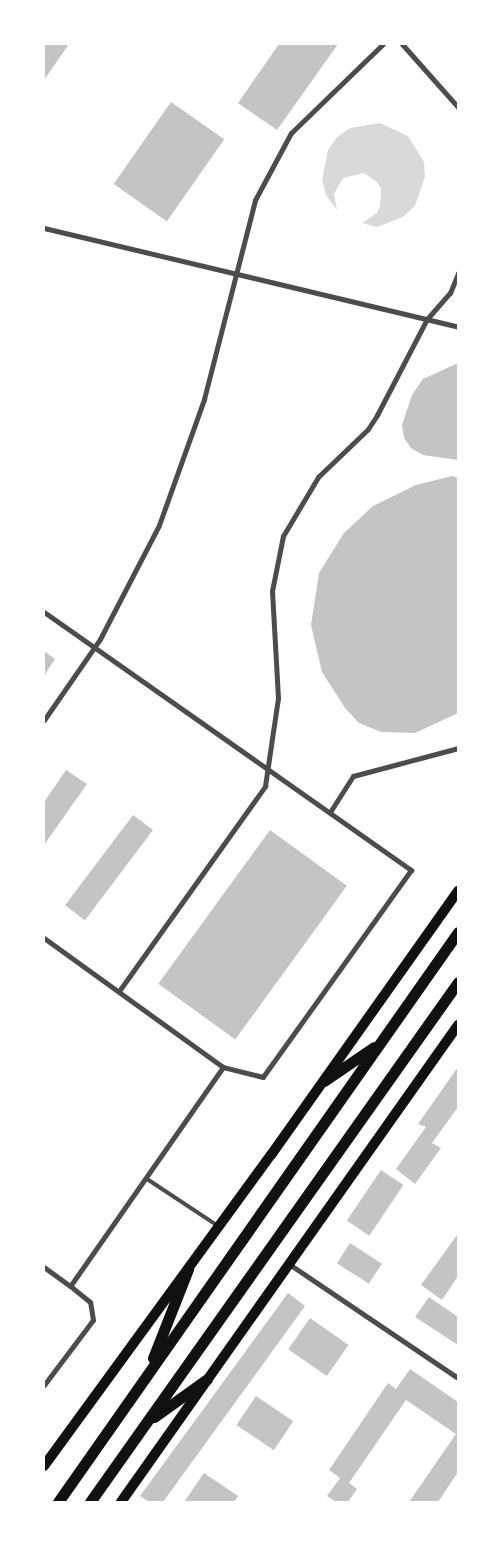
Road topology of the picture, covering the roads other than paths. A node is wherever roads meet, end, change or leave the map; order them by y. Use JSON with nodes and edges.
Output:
{"nodes":[{"id":1,"x":383,"y":44,"type":"edge"},
{"id":2,"x":402,"y":44,"type":"edge"},
{"id":3,"x":458,"y":107,"type":"edge"},
{"id":4,"x":44,"y":228,"type":"edge"},
{"id":5,"x":458,"y":273,"type":"edge"},
{"id":6,"x":234,"y":274,"type":"junction"},
{"id":7,"x":427,"y":319,"type":"junction"},
{"id":8,"x":458,"y":327,"type":"edge"},
{"id":9,"x":44,"y":612,"type":"edge"},
{"id":10,"x":94,"y":648,"type":"junction"},
{"id":11,"x":44,"y":720,"type":"edge"},
{"id":12,"x":458,"y":748,"type":"edge"},
{"id":13,"x":268,"y":768,"type":"junction"},
{"id":14,"x":330,"y":812,"type":"junction"},
{"id":15,"x":458,"y":892,"type":"edge"},
{"id":16,"x":458,"y":932,"type":"edge"},
{"id":17,"x":44,"y":938,"type":"edge"},
{"id":18,"x":458,"y":982,"type":"edge"},
{"id":19,"x":119,"y":991,"type":"junction"},
{"id":20,"x":458,"y":1024,"type":"edge"},
{"id":21,"x":382,"y":1041,"type":"junction"},
{"id":22,"x":223,"y":1067,"type":"junction"},
{"id":23,"x":324,"y":1081,"type":"junction"},
{"id":24,"x":148,"y":1179,"type":"junction"},
{"id":25,"x":219,"y":1227,"type":"junction"},
{"id":26,"x":289,"y":1264,"type":"junction"},
{"id":27,"x":44,"y":1267,"type":"edge"},
{"id":28,"x":188,"y":1269,"type":"junction"},
{"id":29,"x":70,"y":1286,"type":"junction"},
{"id":30,"x":145,"y":1376,"type":"junction"},
{"id":31,"x":458,"y":1378,"type":"edge"},
{"id":32,"x":207,"y":1379,"type":"junction"},
{"id":33,"x":44,"y":1385,"type":"edge"},
{"id":34,"x":145,"y":1424,"type":"junction"},
{"id":35,"x":44,"y":1466,"type":"edge"},
{"id":36,"x":58,"y":1502,"type":"edge"},
{"id":37,"x":90,"y":1502,"type":"edge"},
{"id":38,"x":120,"y":1502,"type":"edge"}],
"edges":[{"from":1,"to":6,"type":"street"},
{"from":2,"to":3,"type":"street"},
{"from":4,"to":6,"type":"street"},
{"from":5,"to":7,"type":"street"},
{"from":6,"to":7,"type":"street"},
{"from":6,"to":10,"type":"street"},
{"from":7,"to":8,"type":"street"},
{"from":7,"to":13,"type":"street"},
{"from":9,"to":10,"type":"street"},
{"from":10,"to":11,"type":"street"},
{"from":10,"to":13,"type":"street"},
{"from":12,"to":14,"type":"street"},
{"from":13,"to":14,"type":"street"},
{"from":13,"to":19,"type":"street"},
{"from":14,"to":22,"type":"street"},
{"from":15,"to":23,"type":"main road"},
{"from":16,"to":21,"type":"main road"},
{"from":17,"to":19,"type":"street"},
{"from":18,"to":34,"type":"main road"},
{"from":19,"to":22,"type":"street"},
{"from":20,"to":26,"type":"main road"},
{"from":21,"to":23,"type":"main road"},
{"from":21,"to":30,"type":"main road"},
{"from":22,"to":24,"type":"street"},
{"from":23,"to":25,"type":"main road"},
{"from":24,"to":25,"type":"lane"},
{"from":24,"to":29,"type":"street"},
{"from":25,"to":28,"type":"main road"},
{"from":26,"to":31,"type":"street"},
{"from":26,"to":32,"type":"main road"},
{"from":27,"to":29,"type":"street"},
{"from":28,"to":30,"type":"main road"},
{"from":28,"to":35,"type":"main road"},
{"from":29,"to":33,"type":"street"},
{"from":30,"to":36,"type":"main road"},
{"from":32,"to":34,"type":"main road"},
{"from":32,"to":38,"type":"main road"},
{"from":34,"to":37,"type":"main road"}]}
